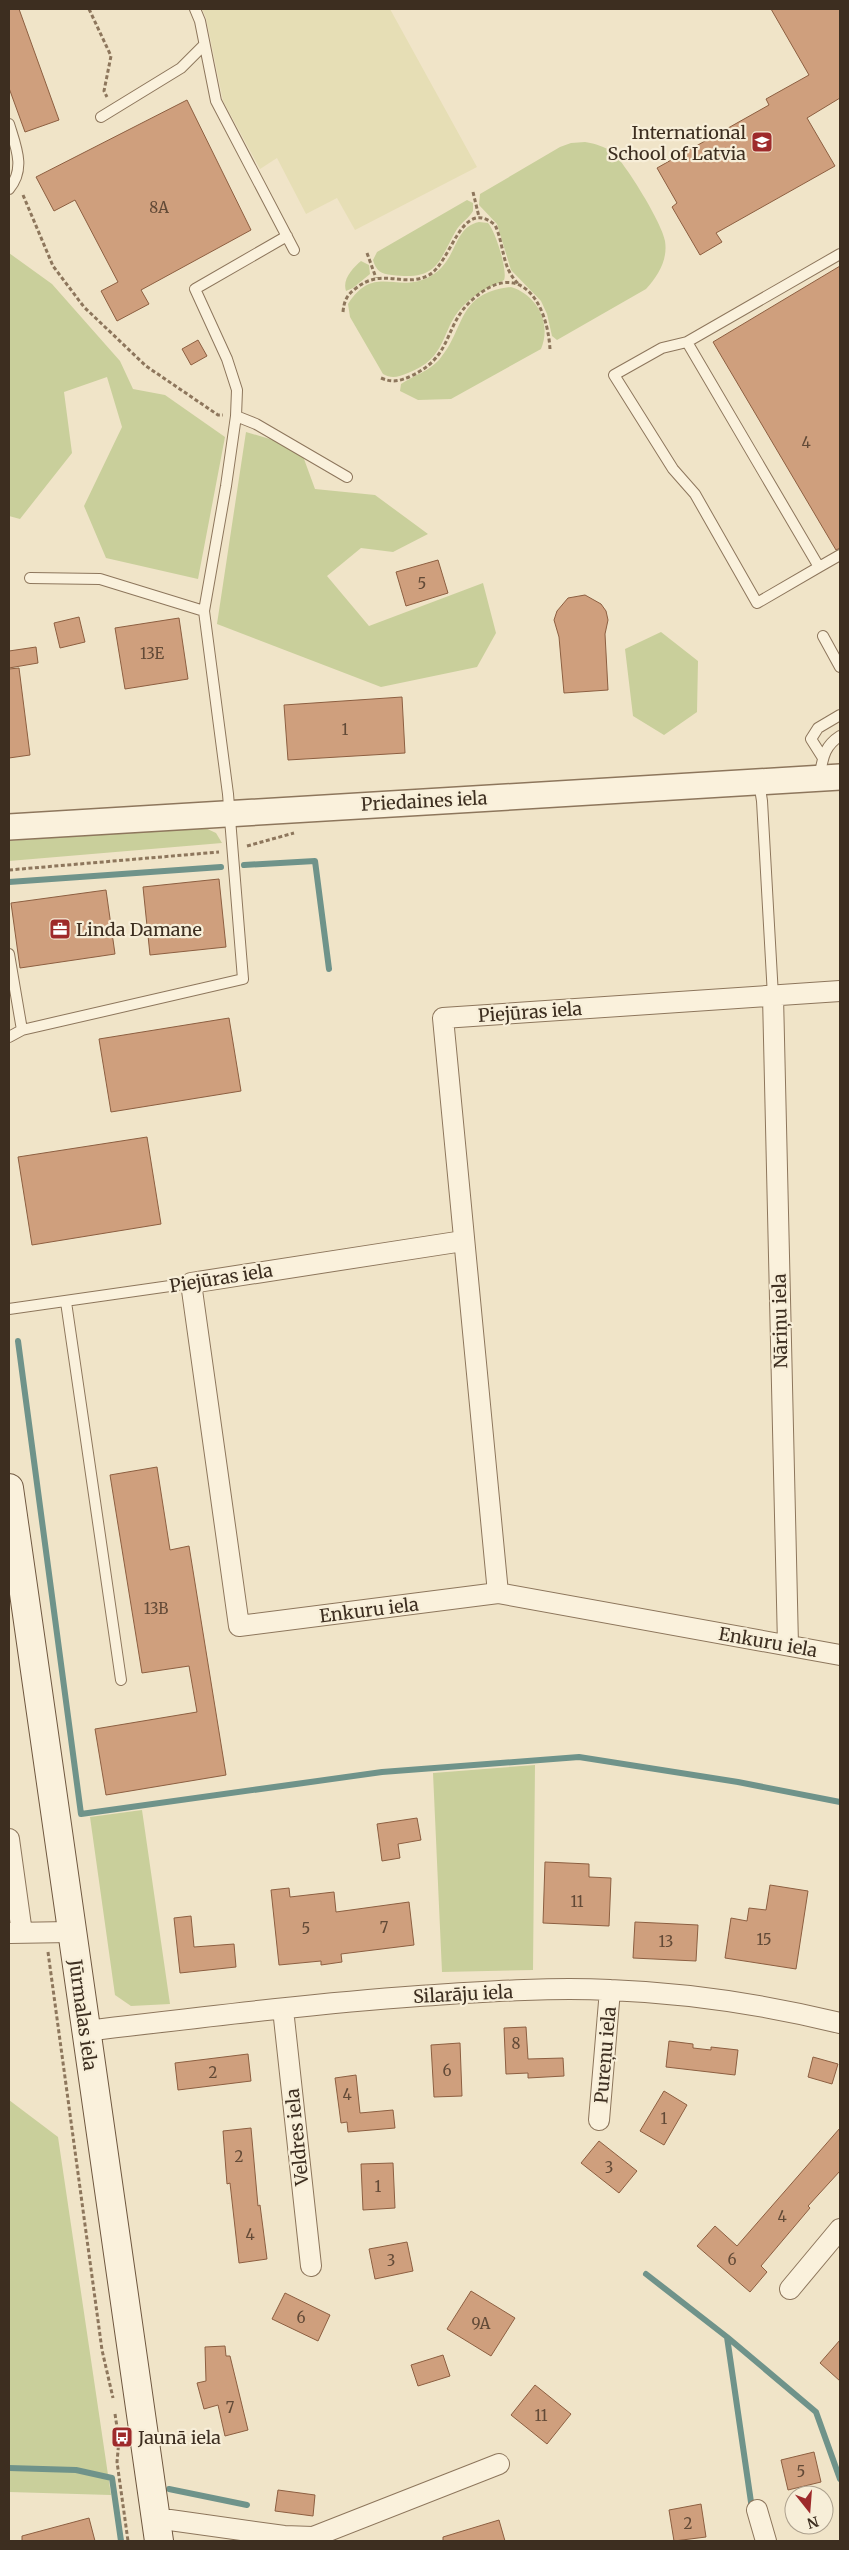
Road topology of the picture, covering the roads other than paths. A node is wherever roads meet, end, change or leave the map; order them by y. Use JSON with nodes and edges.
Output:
{"nodes":[{"id":1,"x":195,"y":9,"type":"edge"},
{"id":2,"x":204,"y":44,"type":"junction"},
{"id":3,"x":101,"y":116,"type":"dead end"},
{"id":4,"x":9,"y":124,"type":"edge"},
{"id":5,"x":9,"y":190,"type":"edge"},
{"id":6,"x":287,"y":236,"type":"junction"},
{"id":7,"x":294,"y":250,"type":"dead end"},
{"id":8,"x":840,"y":254,"type":"edge"},
{"id":9,"x":688,"y":342,"type":"junction"},
{"id":10,"x":236,"y":416,"type":"junction"},
{"id":11,"x":347,"y":477,"type":"dead end"},
{"id":12,"x":840,"y":554,"type":"edge"},
{"id":13,"x":819,"y":567,"type":"junction"},
{"id":14,"x":30,"y":578,"type":"dead end"},
{"id":15,"x":204,"y":611,"type":"junction"},
{"id":16,"x":824,"y":636,"type":"dead end"},
{"id":17,"x":840,"y":667,"type":"edge"},
{"id":18,"x":840,"y":715,"type":"edge"},
{"id":19,"x":840,"y":736,"type":"edge"},
{"id":20,"x":828,"y":771,"type":"edge"},
{"id":21,"x":759,"y":781,"type":"junction"},
{"id":22,"x":229,"y":812,"type":"junction"},
{"id":23,"x":9,"y":827,"type":"edge"},
{"id":24,"x":9,"y":954,"type":"edge"},
{"id":25,"x":840,"y":991,"type":"edge"},
{"id":26,"x":773,"y":996,"type":"junction"},
{"id":27,"x":22,"y":1030,"type":"junction"},
{"id":28,"x":9,"y":1037,"type":"edge"},
{"id":29,"x":463,"y":1241,"type":"junction"},
{"id":30,"x":191,"y":1283,"type":"junction"},
{"id":31,"x":66,"y":1302,"type":"junction"},
{"id":32,"x":9,"y":1309,"type":"edge"},
{"id":33,"x":9,"y":1488,"type":"edge"},
{"id":34,"x":498,"y":1593,"type":"junction"},
{"id":35,"x":788,"y":1645,"type":"junction"},
{"id":36,"x":840,"y":1655,"type":"edge"},
{"id":37,"x":121,"y":1680,"type":"dead end"},
{"id":38,"x":9,"y":1839,"type":"edge"},
{"id":39,"x":16,"y":1933,"type":"edge"},
{"id":40,"x":58,"y":1933,"type":"junction"},
{"id":41,"x":610,"y":1990,"type":"junction"},
{"id":42,"x":283,"y":2009,"type":"junction"},
{"id":43,"x":840,"y":2023,"type":"edge"},
{"id":44,"x":85,"y":2031,"type":"junction"},
{"id":45,"x":599,"y":2120,"type":"dead end"},
{"id":46,"x":840,"y":2229,"type":"edge"},
{"id":47,"x":310,"y":2266,"type":"dead end"},
{"id":48,"x":790,"y":2289,"type":"dead end"},
{"id":49,"x":499,"y":2464,"type":"dead end"},
{"id":50,"x":756,"y":2510,"type":"dead end"},
{"id":51,"x":157,"y":2531,"type":"edge"},
{"id":52,"x":766,"y":2541,"type":"edge"}],
"edges":[{"from":1,"to":2,"type":"lane"},
{"from":2,"to":3,"type":"lane"},
{"from":2,"to":6,"type":"lane"},
{"from":4,"to":5,"type":"lane"},
{"from":6,"to":7,"type":"lane"},
{"from":6,"to":10,"type":"lane"},
{"from":8,"to":9,"type":"lane"},
{"from":9,"to":13,"type":"lane"},
{"from":9,"to":13,"type":"lane"},
{"from":10,"to":11,"type":"lane"},
{"from":10,"to":15,"type":"lane"},
{"from":12,"to":13,"type":"lane"},
{"from":14,"to":15,"type":"lane"},
{"from":15,"to":22,"type":"lane"},
{"from":16,"to":17,"type":"lane"},
{"from":18,"to":20,"type":"lane"},
{"from":19,"to":20,"type":"lane"},
{"from":20,"to":21,"type":"street","name":"Priedaines iela"},
{"from":21,"to":22,"type":"street","name":"Priedaines iela"},
{"from":21,"to":26,"type":"lane"},
{"from":22,"to":23,"type":"street","name":"Priedaines iela"},
{"from":22,"to":27,"type":"lane"},
{"from":24,"to":27,"type":"lane"},
{"from":25,"to":26,"type":"street","name":"Piejūras iela"},
{"from":26,"to":29,"type":"street","name":"Piejūras iela"},
{"from":26,"to":35,"type":"street","name":"Nāriņu iela"},
{"from":27,"to":28,"type":"lane"},
{"from":29,"to":30,"type":"street","name":"Piejūras iela"},
{"from":29,"to":34,"type":"street","name":"Piejūras iela"},
{"from":30,"to":31,"type":"lane","name":"Piejūras iela"},
{"from":30,"to":34,"type":"street","name":"Enkuru iela"},
{"from":31,"to":32,"type":"lane","name":"Piejūras iela"},
{"from":31,"to":37,"type":"lane"},
{"from":33,"to":40,"type":"main road","name":"Jūrmalas iela"},
{"from":34,"to":35,"type":"street","name":"Enkuru iela"},
{"from":35,"to":36,"type":"street","name":"Enkuru iela"},
{"from":38,"to":39,"type":"street"},
{"from":39,"to":40,"type":"street"},
{"from":40,"to":44,"type":"main road","name":"Jūrmalas iela"},
{"from":41,"to":42,"type":"street","name":"Silarāju iela"},
{"from":41,"to":43,"type":"street","name":"Silarāju iela"},
{"from":41,"to":45,"type":"street","name":"Pureņu iela"},
{"from":42,"to":44,"type":"street","name":"Silarāju iela"},
{"from":42,"to":47,"type":"street","name":"Veldres iela"},
{"from":44,"to":51,"type":"main road","name":"Jūrmalas iela"},
{"from":46,"to":48,"type":"street"},
{"from":49,"to":51,"type":"street"},
{"from":50,"to":52,"type":"street"}]}
